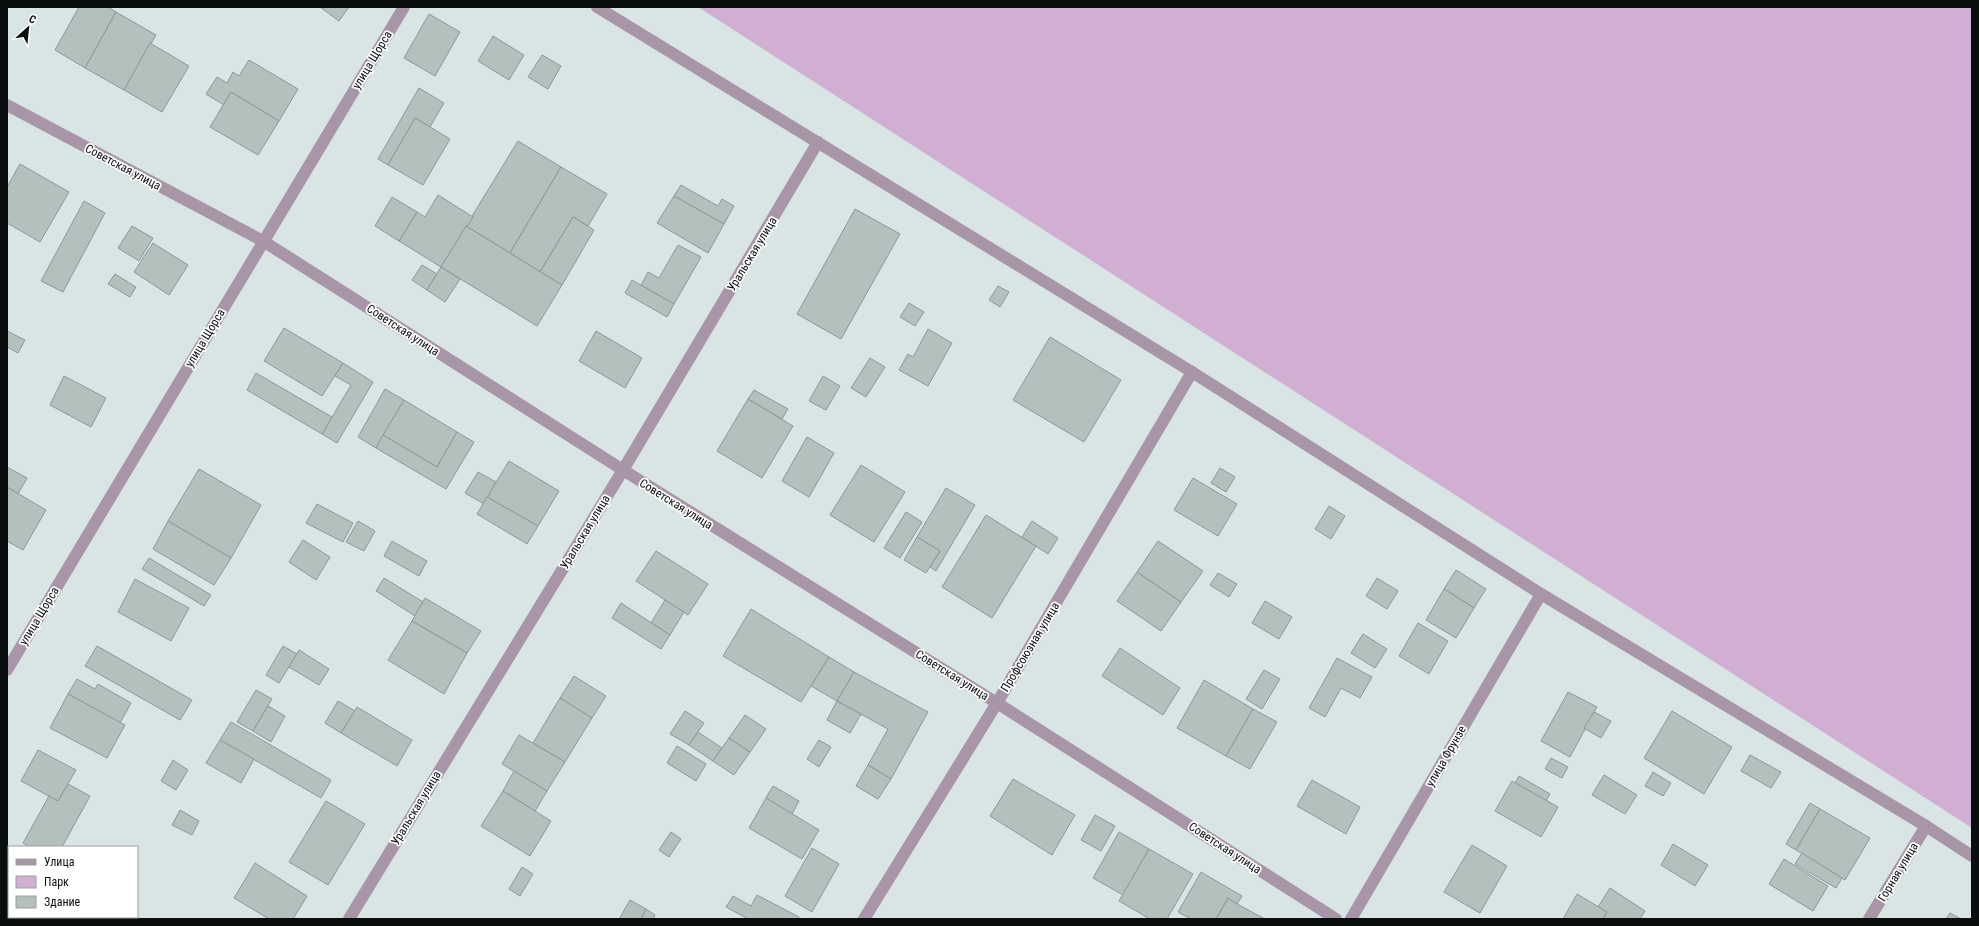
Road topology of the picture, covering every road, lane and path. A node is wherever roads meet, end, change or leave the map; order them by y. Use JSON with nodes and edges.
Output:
{"nodes":[{"id":1,"x":404,"y":7,"type":"edge"},
{"id":2,"x":597,"y":7,"type":"edge"},
{"id":3,"x":7,"y":105,"type":"edge"},
{"id":4,"x":818,"y":142,"type":"junction"},
{"id":5,"x":263,"y":241,"type":"junction"},
{"id":6,"x":1192,"y":372,"type":"junction"},
{"id":7,"x":623,"y":470,"type":"junction"},
{"id":8,"x":1541,"y":594,"type":"junction"},
{"id":9,"x":7,"y":670,"type":"edge"},
{"id":10,"x":997,"y":703,"type":"junction"},
{"id":11,"x":1926,"y":826,"type":"junction"},
{"id":12,"x":1972,"y":856,"type":"edge"},
{"id":13,"x":349,"y":919,"type":"edge"},
{"id":14,"x":864,"y":919,"type":"edge"},
{"id":15,"x":1336,"y":919,"type":"edge"},
{"id":16,"x":1351,"y":919,"type":"edge"},
{"id":17,"x":1869,"y":919,"type":"edge"}],
"edges":[{"from":1,"to":5,"type":"street","name":"улица Щорса"},
{"from":2,"to":4,"type":"street"},
{"from":3,"to":5,"type":"street","name":"Советская улица"},
{"from":4,"to":6,"type":"street"},
{"from":4,"to":7,"type":"street","name":"Уральская улица"},
{"from":5,"to":7,"type":"street","name":"Советская улица"},
{"from":5,"to":9,"type":"street","name":"улица Щорса"},
{"from":6,"to":8,"type":"street"},
{"from":6,"to":10,"type":"street","name":"Профсоюзная улица"},
{"from":7,"to":10,"type":"street","name":"Советская улица"},
{"from":7,"to":13,"type":"street","name":"Уральская улица"},
{"from":8,"to":11,"type":"street"},
{"from":8,"to":16,"type":"street","name":"улица Фрунзе"},
{"from":10,"to":14,"type":"street","name":"Профсоюзная улица"},
{"from":10,"to":15,"type":"street","name":"Советская улица"},
{"from":11,"to":12,"type":"street"},
{"from":11,"to":17,"type":"street","name":"Горная улица"}]}
